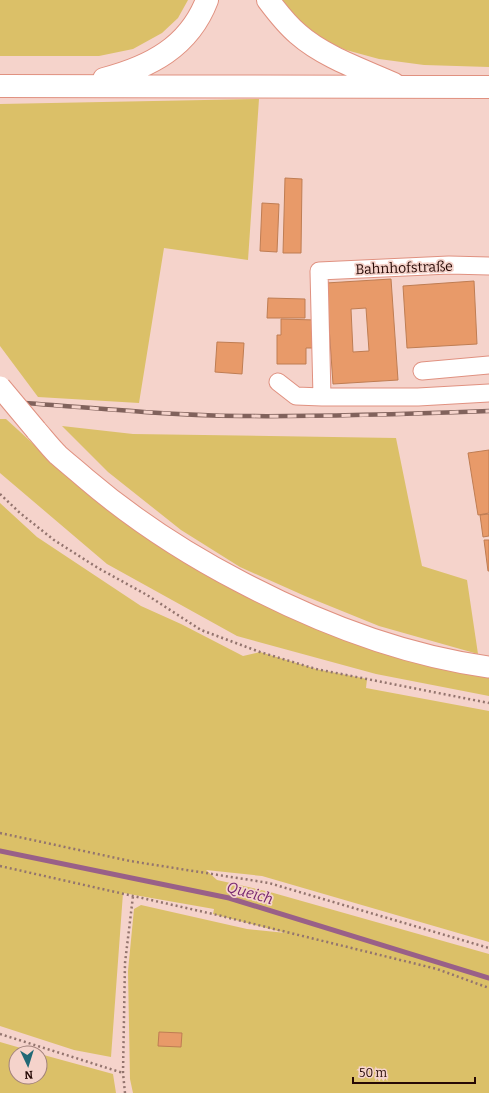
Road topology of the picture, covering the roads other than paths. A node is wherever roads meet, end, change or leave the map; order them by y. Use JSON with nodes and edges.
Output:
{"nodes":[{"id":1,"x":207,"y":0,"type":"edge"},
{"id":2,"x":268,"y":0,"type":"edge"},
{"id":3,"x":0,"y":86,"type":"edge"},
{"id":4,"x":75,"y":86,"type":"junction"},
{"id":5,"x":400,"y":87,"type":"junction"},
{"id":6,"x":489,"y":87,"type":"edge"},
{"id":7,"x":489,"y":266,"type":"edge"},
{"id":8,"x":489,"y":365,"type":"edge"},
{"id":9,"x":422,"y":371,"type":"dead end"},
{"id":10,"x":278,"y":382,"type":"dead end"},
{"id":11,"x":0,"y":387,"type":"edge"},
{"id":12,"x":489,"y":393,"type":"edge"},
{"id":13,"x":322,"y":397,"type":"junction"},
{"id":14,"x":489,"y":667,"type":"edge"}],
"edges":[{"from":1,"to":4,"type":"highway"},
{"from":2,"to":5,"type":"highway"},
{"from":3,"to":4,"type":"highway"},
{"from":4,"to":5,"type":"highway"},
{"from":5,"to":6,"type":"highway"},
{"from":7,"to":13,"type":"lane","name":"Bahnhofstraße"},
{"from":8,"to":9,"type":"lane"},
{"from":10,"to":13,"type":"lane"},
{"from":11,"to":14,"type":"main road","bridge":true},
{"from":12,"to":13,"type":"lane"}]}
